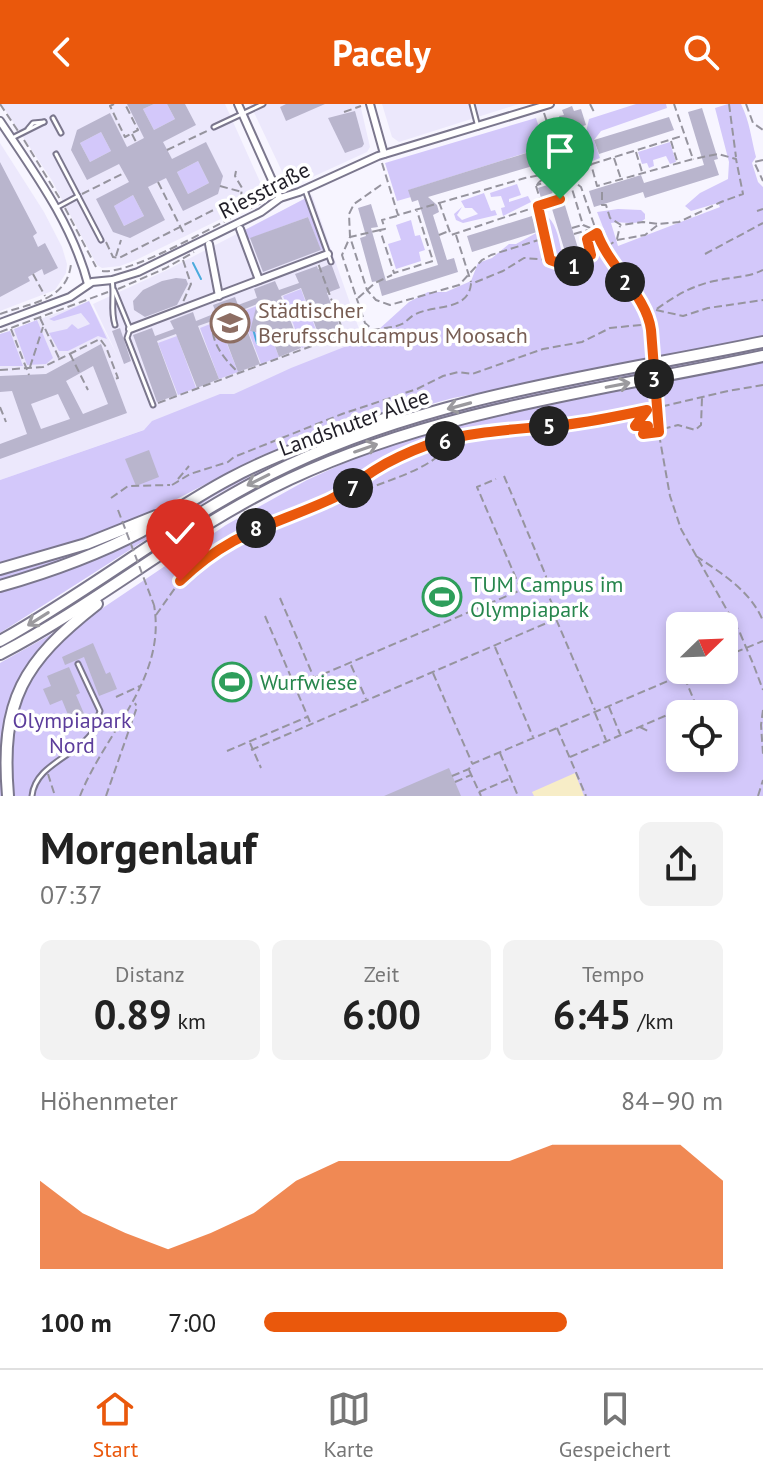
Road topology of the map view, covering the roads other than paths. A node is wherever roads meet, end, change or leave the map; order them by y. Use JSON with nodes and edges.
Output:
{"nodes":[{"id":1,"x":238,"y":104,"type":"edge"},
{"id":2,"x":263,"y":104,"type":"edge"},
{"id":3,"x":370,"y":104,"type":"edge"},
{"id":4,"x":472,"y":104,"type":"edge"},
{"id":5,"x":550,"y":104,"type":"edge"},
{"id":6,"x":242,"y":114,"type":"junction"},
{"id":7,"x":53,"y":118,"type":"dead end"},
{"id":8,"x":0,"y":121,"type":"edge"},
{"id":9,"x":214,"y":127,"type":"road end"},
{"id":10,"x":478,"y":127,"type":"junction"},
{"id":11,"x":28,"y":129,"type":"dead end"},
{"id":12,"x":61,"y":133,"type":"dead end"},
{"id":13,"x":12,"y":138,"type":"junction"},
{"id":14,"x":56,"y":154,"type":"dead end"},
{"id":15,"x":384,"y":154,"type":"junction"},
{"id":16,"x":305,"y":190,"type":"junction"},
{"id":17,"x":78,"y":196,"type":"junction"},
{"id":18,"x":280,"y":198,"type":"junction"},
{"id":19,"x":56,"y":208,"type":"junction"},
{"id":20,"x":240,"y":229,"type":"dead end"},
{"id":21,"x":101,"y":240,"type":"road end"},
{"id":22,"x":209,"y":244,"type":"dead end"},
{"id":23,"x":330,"y":258,"type":"joint"},
{"id":24,"x":112,"y":280,"type":"junction"},
{"id":25,"x":259,"y":280,"type":"junction"},
{"id":26,"x":88,"y":284,"type":"junction"},
{"id":27,"x":114,"y":290,"type":"junction"},
{"id":28,"x":219,"y":296,"type":"junction"},
{"id":29,"x":0,"y":323,"type":"edge"},
{"id":30,"x":115,"y":325,"type":"dead end"},
{"id":31,"x":130,"y":329,"type":"junction"},
{"id":32,"x":763,"y":342,"type":"edge"},
{"id":33,"x":763,"y":356,"type":"edge"},
{"id":34,"x":153,"y":405,"type":"road end"},
{"id":35,"x":408,"y":420,"type":"junction"},
{"id":36,"x":194,"y":498,"type":"junction"},
{"id":37,"x":0,"y":569,"type":"edge"},
{"id":38,"x":123,"y":579,"type":"junction"},
{"id":39,"x":0,"y":586,"type":"edge"},
{"id":40,"x":0,"y":641,"type":"edge"},
{"id":41,"x":0,"y":654,"type":"edge"},
{"id":42,"x":78,"y":664,"type":"dead end"},
{"id":43,"x":8,"y":796,"type":"edge"},
{"id":44,"x":32,"y":796,"type":"edge"}],
"edges":[{"from":1,"to":6,"type":"street"},
{"from":2,"to":6,"type":"lane"},
{"from":3,"to":15,"type":"street"},
{"from":4,"to":10,"type":"lane"},
{"from":5,"to":10,"type":"street","name":"Riesstraße"},
{"from":6,"to":9,"type":"lane"},
{"from":6,"to":18,"type":"street"},
{"from":7,"to":12,"type":"lane"},
{"from":8,"to":13,"type":"street"},
{"from":10,"to":15,"type":"street","name":"Riesstraße"},
{"from":11,"to":13,"type":"lane"},
{"from":13,"to":19,"type":"street"},
{"from":14,"to":17,"type":"lane"},
{"from":15,"to":16,"type":"street","name":"Riesstraße"},
{"from":16,"to":18,"type":"street","name":"Riesstraße"},
{"from":16,"to":23,"type":"lane"},
{"from":17,"to":19,"type":"lane"},
{"from":17,"to":21,"type":"lane"},
{"from":18,"to":24,"type":"street","name":"Riesstraße"},
{"from":19,"to":26,"type":"street"},
{"from":20,"to":25,"type":"street"},
{"from":22,"to":28,"type":"street"},
{"from":23,"to":25,"type":"street"},
{"from":24,"to":26,"type":"street","name":"Riesstraße"},
{"from":24,"to":27,"type":"lane"},
{"from":25,"to":28,"type":"street"},
{"from":26,"to":29,"type":"street","name":"Riesstraße"},
{"from":27,"to":30,"type":"lane"},
{"from":27,"to":31,"type":"lane"},
{"from":28,"to":31,"type":"street"},
{"from":31,"to":34,"type":"lane"},
{"from":32,"to":35,"type":"highway","name":"Landshuter Allee","one_way":true},
{"from":38,"to":33,"type":"highway","name":"Landshuter Allee","one_way":true},
{"from":35,"to":36,"type":"highway"},
{"from":35,"to":40,"type":"highway","name":"Landshuter Allee","one_way":true},
{"from":36,"to":37,"type":"highway"},
{"from":36,"to":39,"type":"highway"},
{"from":38,"to":41,"type":"highway","name":"Landshuter Allee"},
{"from":38,"to":43,"type":"highway"},
{"from":42,"to":44,"type":"lane"}]}
